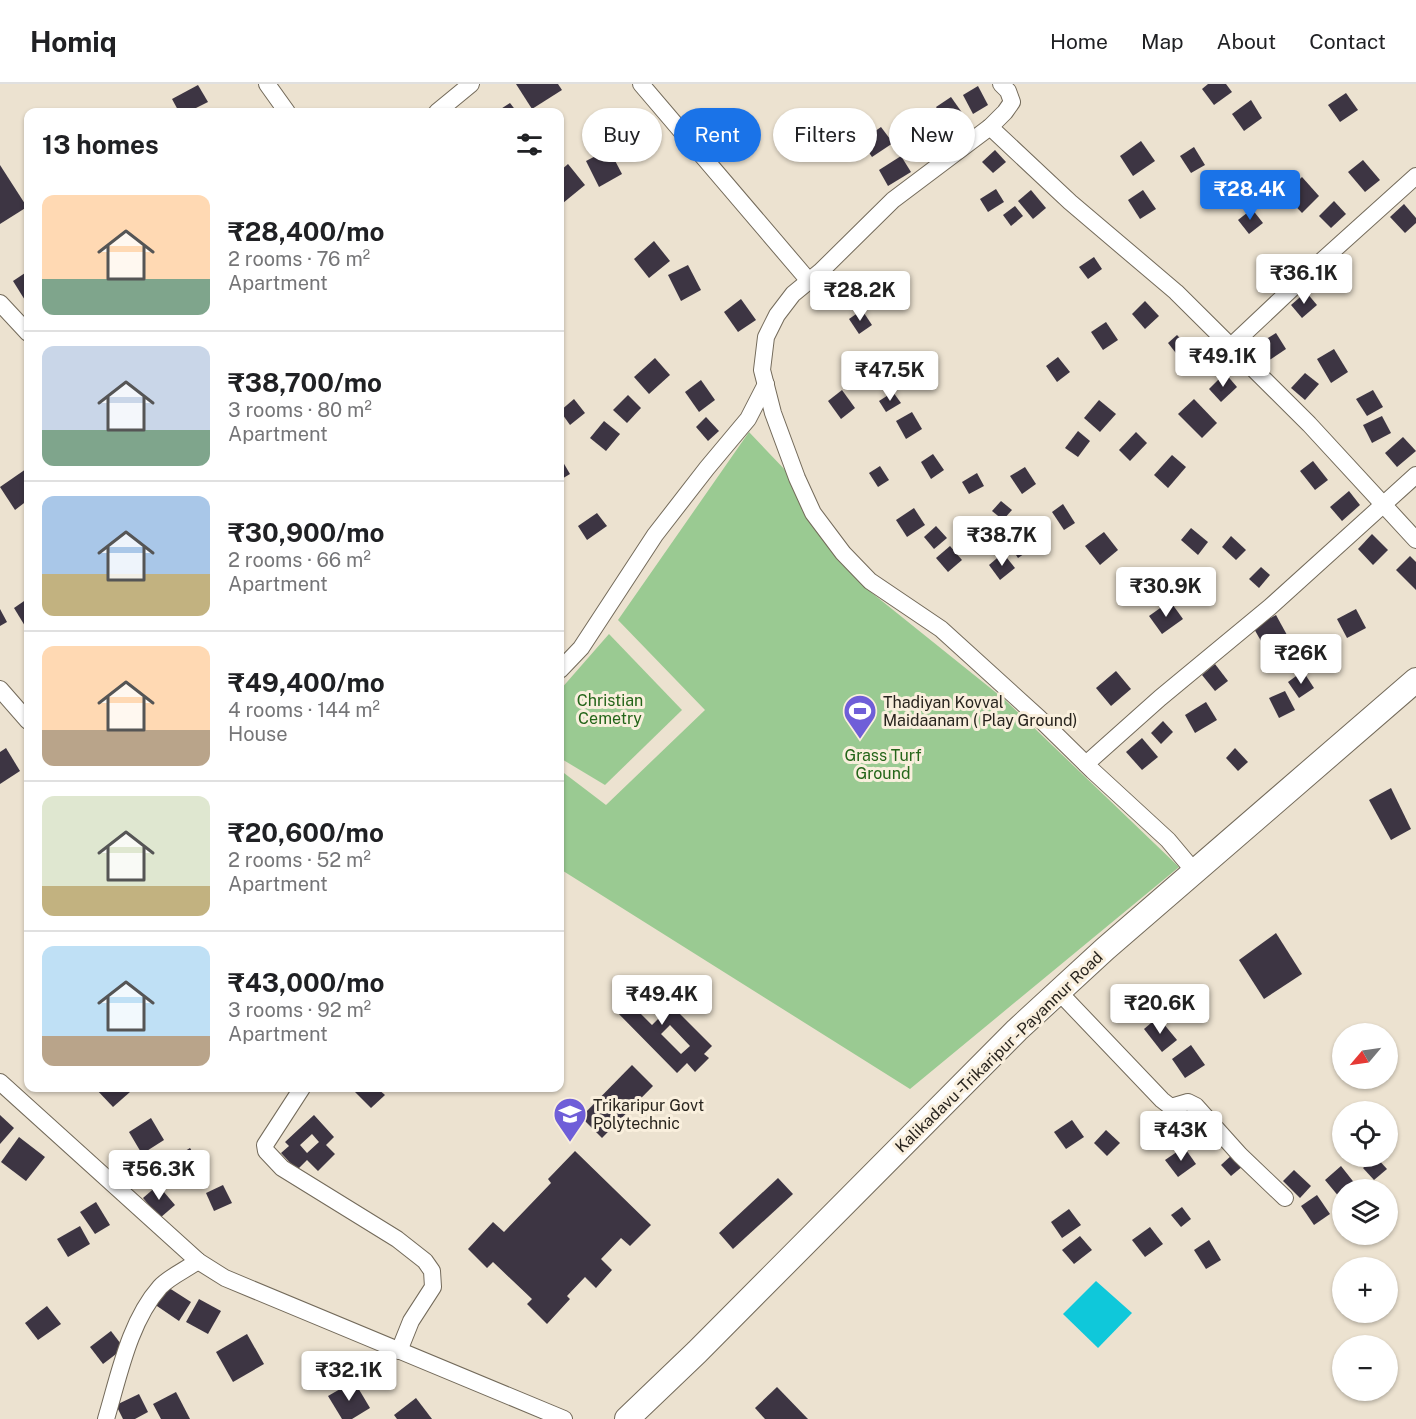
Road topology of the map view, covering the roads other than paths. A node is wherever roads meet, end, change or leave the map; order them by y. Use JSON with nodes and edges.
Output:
{"nodes":[{"id":1,"x":267,"y":84,"type":"edge"},
{"id":2,"x":471,"y":84,"type":"edge"},
{"id":3,"x":641,"y":84,"type":"edge"},
{"id":4,"x":1001,"y":84,"type":"edge"},
{"id":5,"x":284,"y":108,"type":"edge"},
{"id":6,"x":442,"y":108,"type":"edge"},
{"id":7,"x":990,"y":127,"type":"junction"},
{"id":8,"x":1416,"y":176,"type":"edge"},
{"id":9,"x":809,"y":281,"type":"junction"},
{"id":10,"x":0,"y":303,"type":"edge"},
{"id":11,"x":24,"y":329,"type":"edge"},
{"id":12,"x":1231,"y":346,"type":"junction"},
{"id":13,"x":766,"y":384,"type":"junction"},
{"id":14,"x":1416,"y":475,"type":"edge"},
{"id":15,"x":1383,"y":505,"type":"junction"},
{"id":16,"x":1416,"y":540,"type":"edge"},
{"id":17,"x":564,"y":666,"type":"edge"},
{"id":18,"x":1416,"y":680,"type":"edge"},
{"id":19,"x":0,"y":689,"type":"edge"},
{"id":20,"x":24,"y":716,"type":"edge"},
{"id":21,"x":1086,"y":764,"type":"junction"},
{"id":22,"x":1194,"y":871,"type":"junction"},
{"id":23,"x":1058,"y":991,"type":"junction"},
{"id":24,"x":0,"y":1082,"type":"edge"},
{"id":25,"x":299,"y":1092,"type":"edge"},
{"id":26,"x":1285,"y":1198,"type":"dead end"},
{"id":27,"x":198,"y":1261,"type":"junction"},
{"id":28,"x":399,"y":1351,"type":"junction"},
{"id":29,"x":106,"y":1419,"type":"edge"},
{"id":30,"x":564,"y":1419,"type":"edge"},
{"id":31,"x":627,"y":1419,"type":"edge"}],
"edges":[{"from":1,"to":5,"type":"street"},
{"from":2,"to":6,"type":"street"},
{"from":3,"to":9,"type":"street"},
{"from":4,"to":7,"type":"street"},
{"from":7,"to":9,"type":"street"},
{"from":7,"to":12,"type":"street"},
{"from":8,"to":12,"type":"street"},
{"from":9,"to":13,"type":"street"},
{"from":10,"to":11,"type":"street"},
{"from":12,"to":15,"type":"street"},
{"from":13,"to":17,"type":"street"},
{"from":13,"to":21,"type":"street"},
{"from":14,"to":15,"type":"street"},
{"from":15,"to":16,"type":"street"},
{"from":15,"to":21,"type":"street"},
{"from":18,"to":22,"type":"main road","name":"Kalikadavu -Trikaripur - Payannur Road"},
{"from":19,"to":20,"type":"street"},
{"from":21,"to":22,"type":"street"},
{"from":22,"to":23,"type":"main road","name":"Kalikadavu -Trikaripur - Payannur Road"},
{"from":23,"to":26,"type":"street"},
{"from":23,"to":31,"type":"main road","name":"Kalikadavu -Trikaripur - Payannur Road"},
{"from":24,"to":27,"type":"street"},
{"from":25,"to":28,"type":"street"},
{"from":27,"to":28,"type":"street"},
{"from":27,"to":29,"type":"street"},
{"from":28,"to":30,"type":"street"}]}
